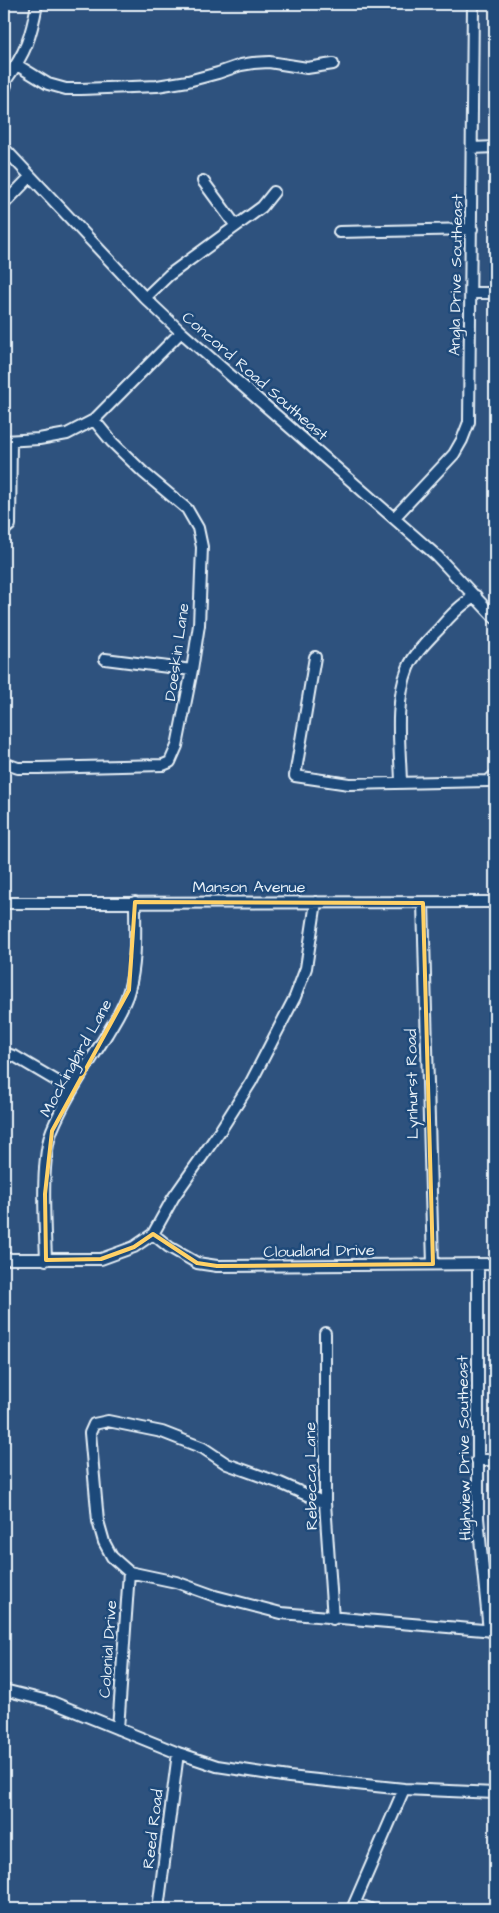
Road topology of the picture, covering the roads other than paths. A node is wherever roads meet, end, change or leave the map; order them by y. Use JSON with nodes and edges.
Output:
{"nodes":[{"id":1,"x":37,"y":4,"type":"edge"},
{"id":2,"x":473,"y":4,"type":"edge"},
{"id":3,"x":333,"y":64,"type":"dead end"},
{"id":4,"x":17,"y":65,"type":"junction"},
{"id":5,"x":4,"y":83,"type":"edge"},
{"id":6,"x":4,"y":148,"type":"edge"},
{"id":7,"x":472,"y":148,"type":"junction"},
{"id":8,"x":495,"y":148,"type":"edge"},
{"id":9,"x":30,"y":177,"type":"junction"},
{"id":10,"x":203,"y":181,"type":"dead end"},
{"id":11,"x":274,"y":192,"type":"dead end"},
{"id":12,"x":4,"y":204,"type":"edge"},
{"id":13,"x":236,"y":226,"type":"junction"},
{"id":14,"x":472,"y":229,"type":"junction"},
{"id":15,"x":339,"y":232,"type":"dead end"},
{"id":16,"x":471,"y":293,"type":"junction"},
{"id":17,"x":495,"y":293,"type":"edge"},
{"id":18,"x":145,"y":298,"type":"junction"},
{"id":19,"x":181,"y":332,"type":"junction"},
{"id":20,"x":94,"y":420,"type":"junction"},
{"id":21,"x":7,"y":441,"type":"edge"},
{"id":22,"x":394,"y":518,"type":"junction"},
{"id":23,"x":4,"y":530,"type":"edge"},
{"id":24,"x":476,"y":596,"type":"junction"},
{"id":25,"x":495,"y":618,"type":"edge"},
{"id":26,"x":315,"y":657,"type":"dead end"},
{"id":27,"x":105,"y":659,"type":"dead end"},
{"id":28,"x":192,"y":670,"type":"junction"},
{"id":29,"x":4,"y":763,"type":"edge"},
{"id":30,"x":495,"y":775,"type":"edge"},
{"id":31,"x":401,"y":782,"type":"junction"},
{"id":32,"x":135,"y":902,"type":"junction"},
{"id":33,"x":316,"y":902,"type":"junction"},
{"id":34,"x":495,"y":902,"type":"edge"},
{"id":35,"x":4,"y":903,"type":"edge"},
{"id":36,"x":423,"y":903,"type":"junction"},
{"id":37,"x":4,"y":1053,"type":"edge"},
{"id":38,"x":72,"y":1090,"type":"junction"},
{"id":39,"x":153,"y":1234,"type":"junction"},
{"id":40,"x":4,"y":1259,"type":"edge"},
{"id":41,"x":46,"y":1260,"type":"junction"},
{"id":42,"x":433,"y":1264,"type":"junction"},
{"id":43,"x":478,"y":1264,"type":"junction"},
{"id":44,"x":495,"y":1264,"type":"edge"},
{"id":45,"x":325,"y":1333,"type":"dead end"},
{"id":46,"x":477,"y":1460,"type":"junction"},
{"id":47,"x":495,"y":1460,"type":"edge"},
{"id":48,"x":325,"y":1503,"type":"junction"},
{"id":49,"x":129,"y":1572,"type":"junction"},
{"id":50,"x":333,"y":1619,"type":"junction"},
{"id":51,"x":492,"y":1631,"type":"edge"},
{"id":52,"x":4,"y":1690,"type":"edge"},
{"id":53,"x":118,"y":1729,"type":"junction"},
{"id":54,"x":178,"y":1753,"type":"junction"},
{"id":55,"x":404,"y":1789,"type":"junction"},
{"id":56,"x":495,"y":1793,"type":"edge"},
{"id":57,"x":354,"y":1906,"type":"edge"},
{"id":58,"x":158,"y":1909,"type":"edge"},
{"id":59,"x":370,"y":1909,"type":"edge"}],
"edges":[{"from":1,"to":4,"type":"street"},
{"from":2,"to":7,"type":"street","name":"Angla Drive Southeast"},
{"from":3,"to":4,"type":"street"},
{"from":4,"to":5,"type":"street"},
{"from":6,"to":9,"type":"street","name":"Concord Road Southeast"},
{"from":7,"to":8,"type":"street"},
{"from":7,"to":14,"type":"street","name":"Angla Drive Southeast"},
{"from":9,"to":12,"type":"street"},
{"from":9,"to":18,"type":"street","name":"Concord Road Southeast"},
{"from":10,"to":13,"type":"street"},
{"from":11,"to":13,"type":"street"},
{"from":13,"to":18,"type":"street"},
{"from":14,"to":15,"type":"street"},
{"from":14,"to":16,"type":"street","name":"Angla Drive Southeast"},
{"from":16,"to":17,"type":"street"},
{"from":16,"to":22,"type":"street","name":"Angla Drive Southeast"},
{"from":18,"to":19,"type":"street","name":"Concord Road Southeast"},
{"from":19,"to":20,"type":"street"},
{"from":19,"to":22,"type":"street","name":"Concord Road Southeast"},
{"from":20,"to":21,"type":"street"},
{"from":20,"to":28,"type":"street","name":"Doeskin Lane"},
{"from":21,"to":23,"type":"street"},
{"from":22,"to":24,"type":"street","name":"Concord Road Southeast"},
{"from":24,"to":25,"type":"street","name":"Concord Road Southeast"},
{"from":24,"to":31,"type":"street"},
{"from":26,"to":31,"type":"street"},
{"from":27,"to":28,"type":"street"},
{"from":28,"to":29,"type":"street","name":"Doeskin Lane"},
{"from":30,"to":31,"type":"street"},
{"from":32,"to":33,"type":"street","name":"Manson Avenue"},
{"from":32,"to":35,"type":"street","name":"Manson Avenue"},
{"from":32,"to":38,"type":"street","name":"Mockingbird Lane"},
{"from":33,"to":36,"type":"street","name":"Manson Avenue"},
{"from":33,"to":39,"type":"street"},
{"from":34,"to":36,"type":"street","name":"Manson Avenue"},
{"from":36,"to":42,"type":"street","name":"Lynhurst Road"},
{"from":37,"to":38,"type":"street"},
{"from":38,"to":41,"type":"street","name":"Mockingbird Lane"},
{"from":39,"to":41,"type":"street"},
{"from":39,"to":42,"type":"street","name":"Cloudland Drive"},
{"from":40,"to":41,"type":"street"},
{"from":42,"to":43,"type":"street","name":"Cloudland Drive"},
{"from":43,"to":44,"type":"street","name":"Cloudland Drive"},
{"from":43,"to":46,"type":"street","name":"Highview Drive Southeast"},
{"from":45,"to":48,"type":"street","name":"Rebecca Lane"},
{"from":46,"to":47,"type":"street"},
{"from":46,"to":51,"type":"street","name":"Highview Drive Southeast"},
{"from":48,"to":49,"type":"street"},
{"from":48,"to":50,"type":"street","name":"Rebecca Lane"},
{"from":49,"to":50,"type":"street"},
{"from":49,"to":53,"type":"street","name":"Colonial Drive"},
{"from":50,"to":51,"type":"street"},
{"from":52,"to":53,"type":"street"},
{"from":53,"to":54,"type":"street"},
{"from":54,"to":55,"type":"street"},
{"from":54,"to":58,"type":"street","name":"Reed Road"},
{"from":55,"to":56,"type":"street"},
{"from":55,"to":57,"type":"street"},
{"from":57,"to":59,"type":"street"}]}
